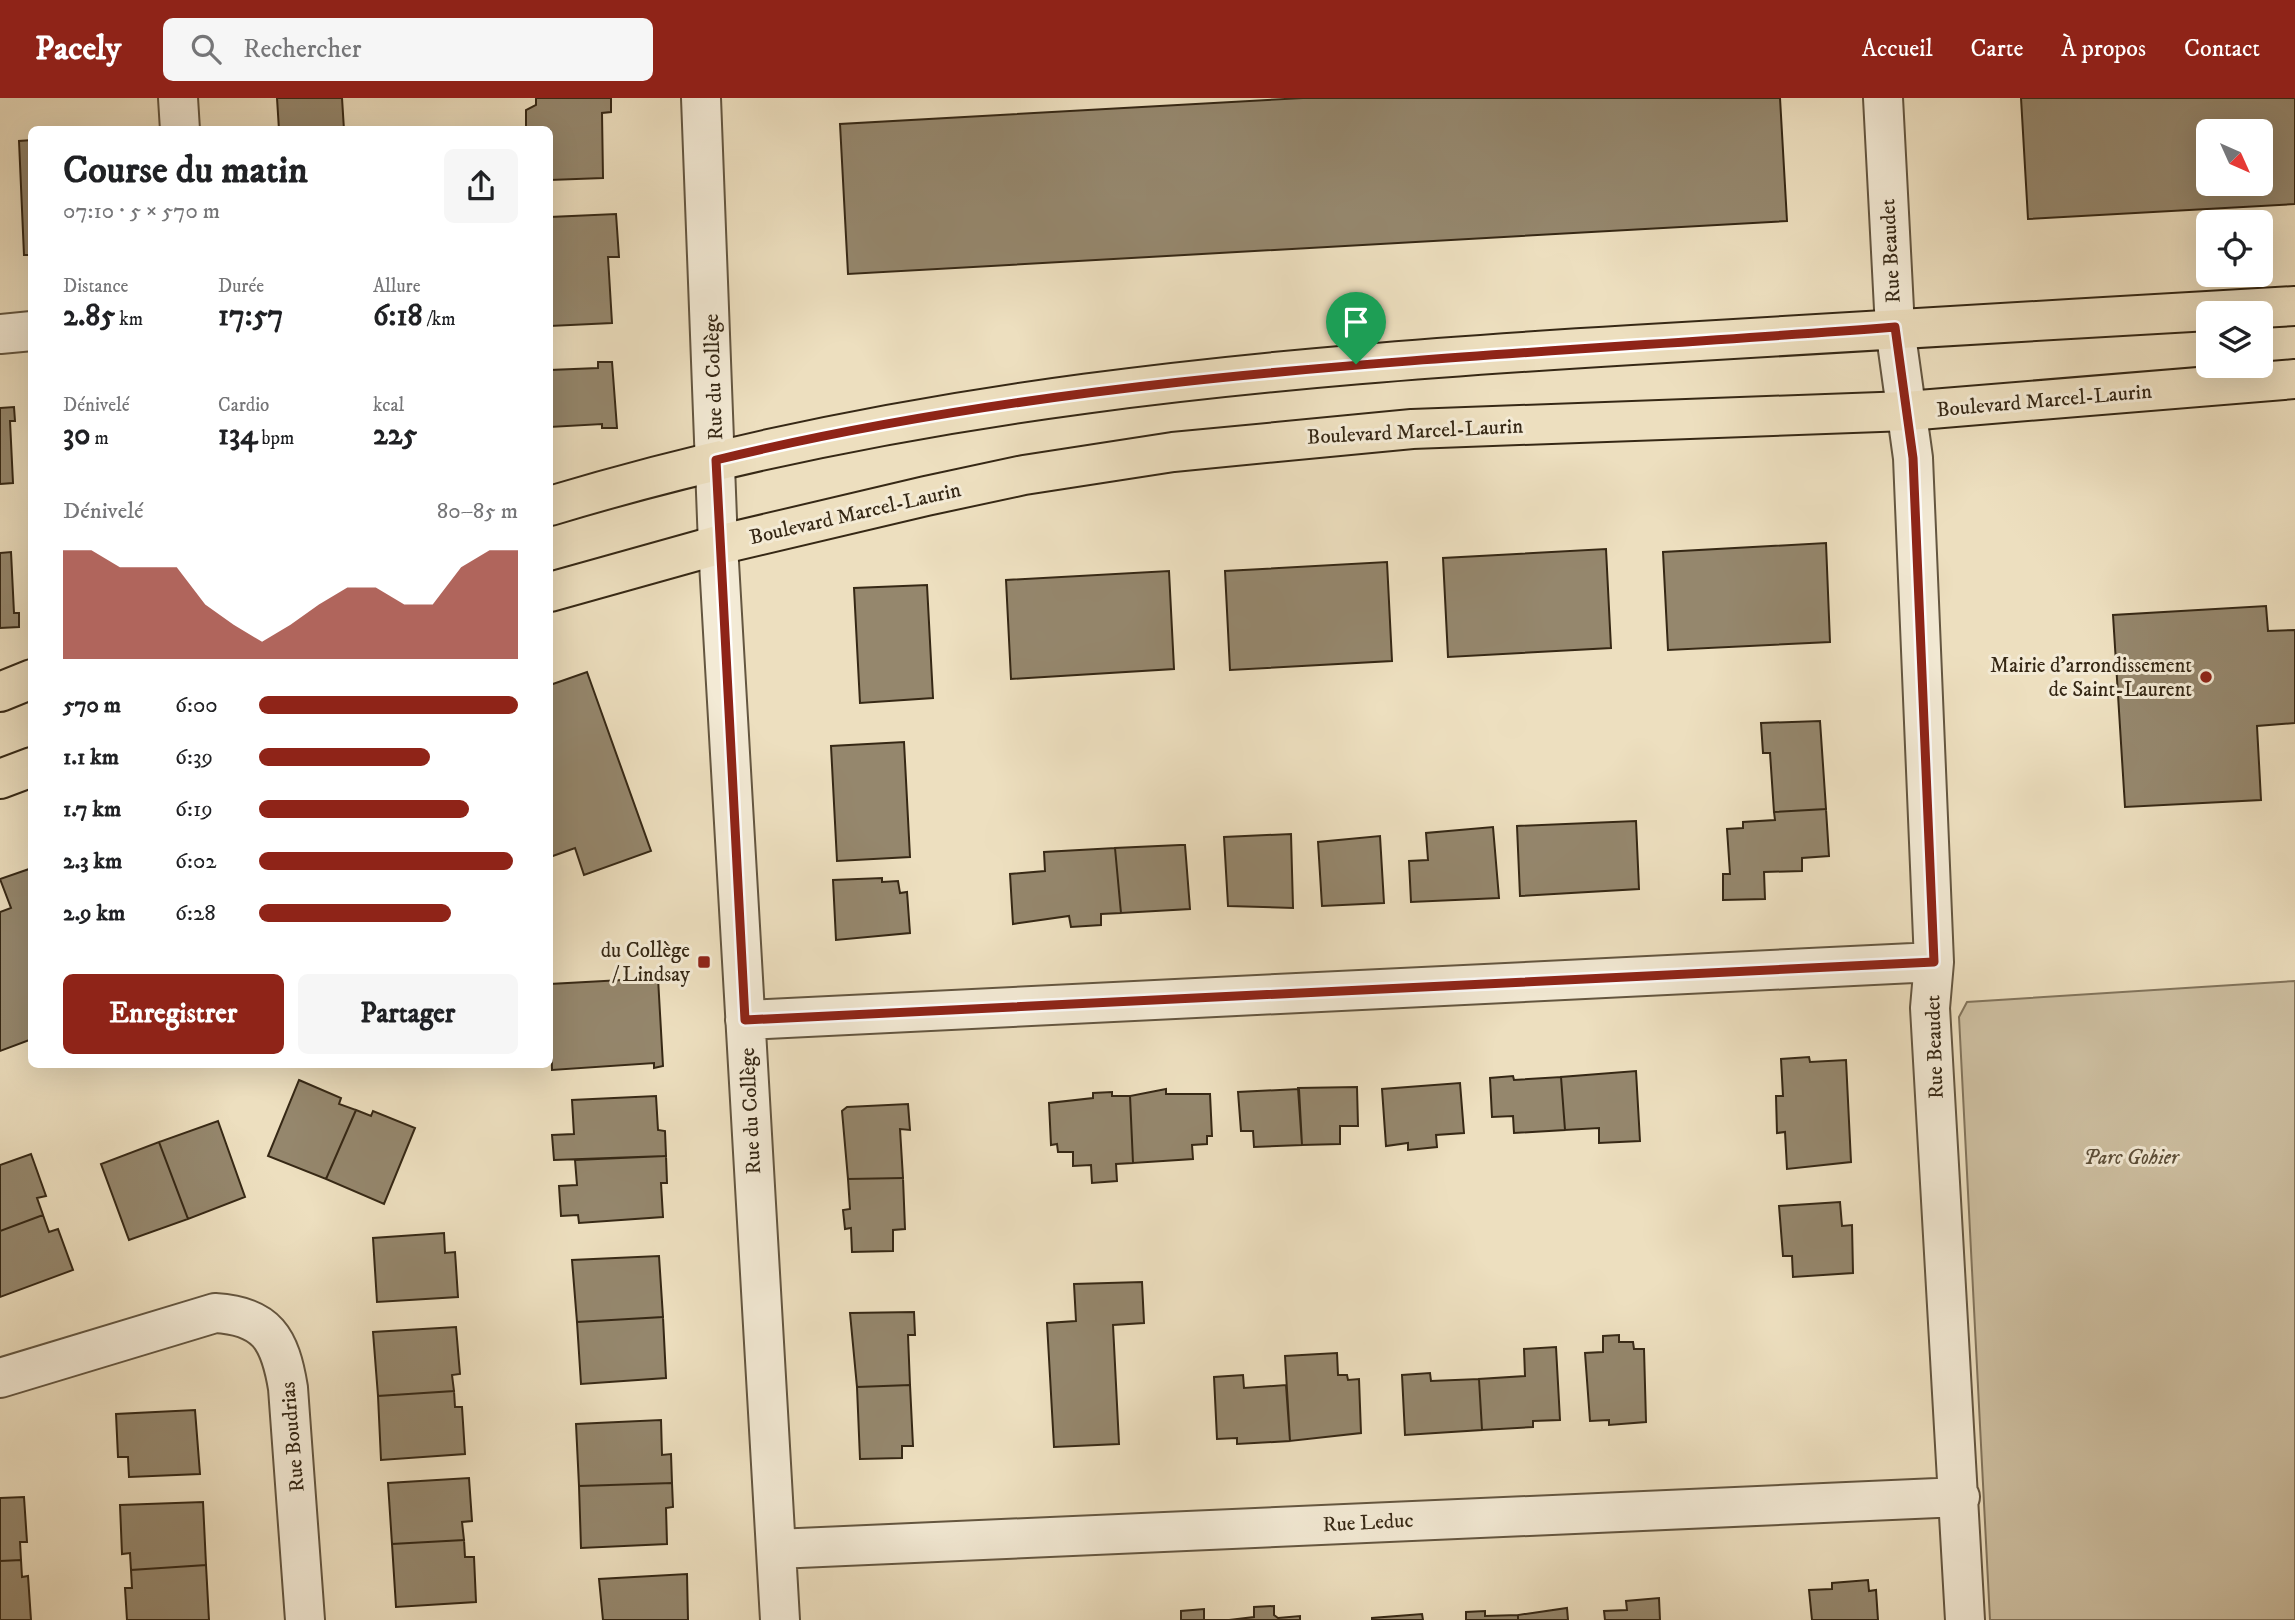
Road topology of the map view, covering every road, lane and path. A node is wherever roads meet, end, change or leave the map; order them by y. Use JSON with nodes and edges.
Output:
{"nodes":[{"id":1,"x":178,"y":98,"type":"edge"},
{"id":2,"x":701,"y":98,"type":"edge"},
{"id":3,"x":1883,"y":98,"type":"edge"},
{"id":4,"x":180,"y":126,"type":"edge"},
{"id":5,"x":2295,"y":306,"type":"edge"},
{"id":6,"x":1895,"y":327,"type":"junction"},
{"id":7,"x":28,"y":331,"type":"edge"},
{"id":8,"x":0,"y":334,"type":"edge"},
{"id":9,"x":2295,"y":379,"type":"edge"},
{"id":10,"x":1907,"y":411,"type":"junction"},
{"id":11,"x":716,"y":460,"type":"junction"},
{"id":12,"x":553,"y":505,"type":"edge"},
{"id":13,"x":718,"y":545,"type":"junction"},
{"id":14,"x":553,"y":591,"type":"edge"},
{"id":15,"x":28,"y":681,"type":"edge"},
{"id":16,"x":0,"y":692,"type":"edge"},
{"id":17,"x":28,"y":768,"type":"edge"},
{"id":18,"x":0,"y":779,"type":"edge"},
{"id":19,"x":1934,"y":962,"type":"junction"},
{"id":20,"x":745,"y":1020,"type":"junction"},
{"id":21,"x":0,"y":1378,"type":"edge"},
{"id":22,"x":1960,"y":1497,"type":"junction"},
{"id":23,"x":776,"y":1549,"type":"junction"},
{"id":24,"x":305,"y":1620,"type":"edge"},
{"id":25,"x":780,"y":1620,"type":"edge"},
{"id":26,"x":1965,"y":1620,"type":"edge"}],
"edges":[{"from":1,"to":4,"type":"street"},
{"from":2,"to":11,"type":"street","name":"Rue du Collège"},
{"from":3,"to":6,"type":"street","name":"Rue Beaudet"},
{"from":5,"to":6,"type":"main road"},
{"from":6,"to":10,"type":"street","name":"Rue Beaudet"},
{"from":6,"to":11,"type":"main road"},
{"from":7,"to":8,"type":"street"},
{"from":9,"to":10,"type":"main road","name":"Boulevard Marcel-Laurin"},
{"from":10,"to":13,"type":"main road","name":"Boulevard Marcel-Laurin"},
{"from":10,"to":19,"type":"street","name":"Rue Beaudet"},
{"from":11,"to":12,"type":"main road"},
{"from":11,"to":13,"type":"street","name":"Rue du Collège"},
{"from":13,"to":14,"type":"main road","name":"Boulevard Marcel-Laurin"},
{"from":13,"to":20,"type":"street","name":"Rue du Collège"},
{"from":15,"to":16,"type":"main road"},
{"from":17,"to":18,"type":"main road"},
{"from":19,"to":20,"type":"street"},
{"from":19,"to":22,"type":"street","name":"Rue Beaudet"},
{"from":20,"to":23,"type":"street","name":"Rue du Collège"},
{"from":21,"to":24,"type":"street","name":"Rue Boudrias"},
{"from":22,"to":23,"type":"street","name":"Rue Leduc"},
{"from":22,"to":26,"type":"street","name":"Rue Beaudet"},
{"from":23,"to":25,"type":"street","name":"Rue du Collège"}]}
